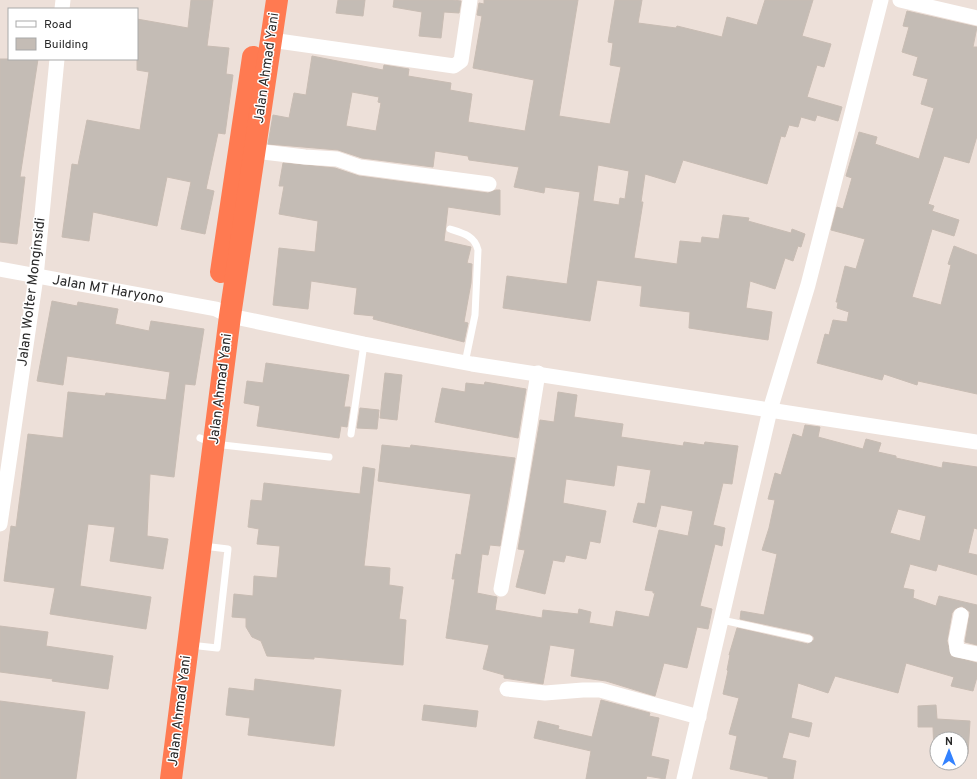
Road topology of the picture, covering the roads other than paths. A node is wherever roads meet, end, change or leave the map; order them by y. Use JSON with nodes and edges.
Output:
{"nodes":[{"id":1,"x":261,"y":0,"type":"edge"},
{"id":2,"x":276,"y":0,"type":"edge"},
{"id":3,"x":470,"y":0,"type":"edge"},
{"id":4,"x":881,"y":0,"type":"edge"},
{"id":5,"x":900,"y":0,"type":"edge"},
{"id":6,"x":977,"y":18,"type":"edge"},
{"id":7,"x":271,"y":40,"type":"junction"},
{"id":8,"x":57,"y":60,"type":"edge"},
{"id":9,"x":255,"y":151,"type":"junction"},
{"id":10,"x":489,"y":184,"type":"dead end"},
{"id":11,"x":240,"y":196,"type":"junction"},
{"id":12,"x":450,"y":229,"type":"dead end"},
{"id":13,"x":0,"y":269,"type":"edge"},
{"id":14,"x":36,"y":277,"type":"junction"},
{"id":15,"x":223,"y":312,"type":"junction"},
{"id":16,"x":364,"y":344,"type":"junction"},
{"id":17,"x":469,"y":364,"type":"junction"},
{"id":18,"x":538,"y":373,"type":"junction"},
{"id":19,"x":770,"y":410,"type":"junction"},
{"id":20,"x":351,"y":434,"type":"dead end"},
{"id":21,"x":207,"y":441,"type":"junction"},
{"id":22,"x":977,"y":442,"type":"edge"},
{"id":23,"x":329,"y":457,"type":"dead end"},
{"id":24,"x":0,"y":524,"type":"edge"},
{"id":25,"x":201,"y":545,"type":"junction"},
{"id":26,"x":500,"y":588,"type":"dead end"},
{"id":27,"x":961,"y":615,"type":"dead end"},
{"id":28,"x":722,"y":620,"type":"junction"},
{"id":29,"x":809,"y":639,"type":"dead end"},
{"id":30,"x":189,"y":645,"type":"junction"},
{"id":31,"x":977,"y":654,"type":"edge"},
{"id":32,"x":507,"y":689,"type":"dead end"},
{"id":33,"x":699,"y":717,"type":"junction"},
{"id":34,"x":165,"y":771,"type":"edge"},
{"id":35,"x":684,"y":779,"type":"edge"}],
"edges":[{"from":1,"to":11,"type":"highway","name":"Jalan Ahmad Yani"},
{"from":2,"to":7,"type":"highway","name":"Jalan Ahmad Yani"},
{"from":3,"to":7,"type":"street"},
{"from":4,"to":19,"type":"street"},
{"from":5,"to":6,"type":"street"},
{"from":7,"to":9,"type":"highway","name":"Jalan Ahmad Yani"},
{"from":8,"to":14,"type":"street","name":"Jalan Wolter Monginsidi"},
{"from":9,"to":10,"type":"street"},
{"from":9,"to":11,"type":"highway","name":"Jalan Ahmad Yani"},
{"from":11,"to":15,"type":"highway","name":"Jalan Ahmad Yani"},
{"from":12,"to":17,"type":"lane"},
{"from":13,"to":14,"type":"street","name":"Jalan MT Haryono"},
{"from":14,"to":15,"type":"street","name":"Jalan MT Haryono"},
{"from":14,"to":24,"type":"street","name":"Jalan Wolter Monginsidi"},
{"from":15,"to":16,"type":"street","name":"Jalan MT Haryono"},
{"from":15,"to":21,"type":"highway","name":"Jalan Ahmad Yani"},
{"from":16,"to":17,"type":"street","name":"Jalan MT Haryono"},
{"from":16,"to":20,"type":"lane"},
{"from":17,"to":18,"type":"street","name":"Jalan MT Haryono"},
{"from":18,"to":19,"type":"street","name":"Jalan MT Haryono"},
{"from":18,"to":26,"type":"street"},
{"from":19,"to":22,"type":"street","name":"Jalan MT Haryono"},
{"from":19,"to":28,"type":"street"},
{"from":21,"to":23,"type":"lane"},
{"from":21,"to":25,"type":"highway","name":"Jalan Ahmad Yani"},
{"from":21,"to":34,"type":"highway","name":"Jalan Ahmad Yani"},
{"from":25,"to":30,"type":"highway","name":"Jalan Ahmad Yani"},
{"from":25,"to":30,"type":"lane"},
{"from":27,"to":31,"type":"street"},
{"from":28,"to":29,"type":"lane"},
{"from":28,"to":33,"type":"street"},
{"from":30,"to":34,"type":"highway","name":"Jalan Ahmad Yani"},
{"from":32,"to":33,"type":"street"},
{"from":33,"to":35,"type":"street"}]}
